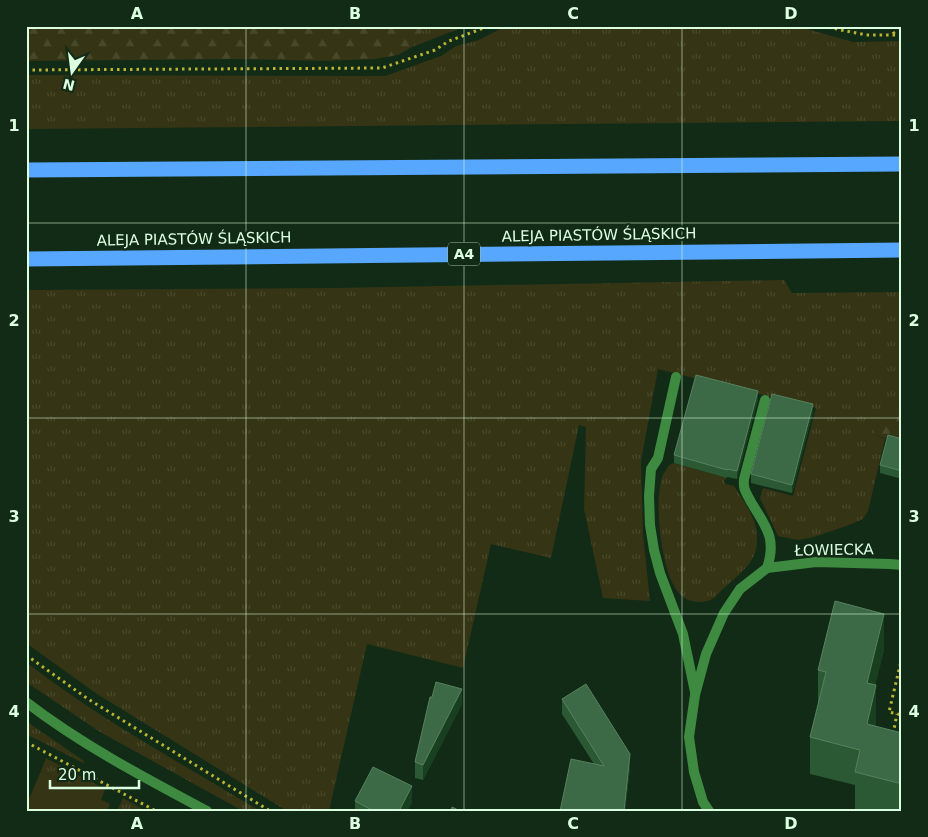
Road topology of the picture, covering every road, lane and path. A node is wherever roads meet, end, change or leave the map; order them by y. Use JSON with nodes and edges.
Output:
{"nodes":[{"id":1,"x":489,"y":26,"type":"edge"},
{"id":2,"x":822,"y":26,"type":"edge"},
{"id":3,"x":890,"y":26,"type":"edge"},
{"id":4,"x":902,"y":35,"type":"edge"},
{"id":5,"x":895,"y":36,"type":"junction"},
{"id":6,"x":26,"y":70,"type":"edge"},
{"id":7,"x":902,"y":164,"type":"edge"},
{"id":8,"x":26,"y":170,"type":"edge"},
{"id":9,"x":902,"y":250,"type":"edge"},
{"id":10,"x":26,"y":259,"type":"edge"},
{"id":11,"x":676,"y":377,"type":"dead end"},
{"id":12,"x":765,"y":400,"type":"dead end"},
{"id":13,"x":902,"y":565,"type":"edge"},
{"id":14,"x":767,"y":568,"type":"junction"},
{"id":15,"x":26,"y":655,"type":"edge"},
{"id":16,"x":902,"y":657,"type":"edge"},
{"id":17,"x":695,"y":695,"type":"junction"},
{"id":18,"x":26,"y":702,"type":"edge"},
{"id":19,"x":897,"y":714,"type":"junction"},
{"id":20,"x":902,"y":715,"type":"edge"},
{"id":21,"x":891,"y":740,"type":"edge"},
{"id":22,"x":26,"y":742,"type":"edge"},
{"id":23,"x":156,"y":811,"type":"edge"},
{"id":24,"x":206,"y":811,"type":"edge"},
{"id":25,"x":270,"y":811,"type":"edge"},
{"id":26,"x":709,"y":811,"type":"edge"}],
"edges":[{"from":1,"to":6,"type":"path"},
{"from":2,"to":5,"type":"path"},
{"from":3,"to":5,"type":"path"},
{"from":4,"to":5,"type":"path"},
{"from":7,"to":8,"type":"highway"},
{"from":9,"to":10,"type":"highway","name":"ALEJA PIASTÓW ŚLĄSKICH","number":"A4"},
{"from":11,"to":17,"type":"street"},
{"from":12,"to":14,"type":"street"},
{"from":13,"to":14,"type":"street","name":"ŁOWIECKA"},
{"from":14,"to":17,"type":"street"},
{"from":15,"to":25,"type":"path"},
{"from":16,"to":19,"type":"path"},
{"from":17,"to":26,"type":"street"},
{"from":18,"to":24,"type":"street"},
{"from":19,"to":20,"type":"path"},
{"from":19,"to":21,"type":"path"},
{"from":22,"to":23,"type":"path"}]}
